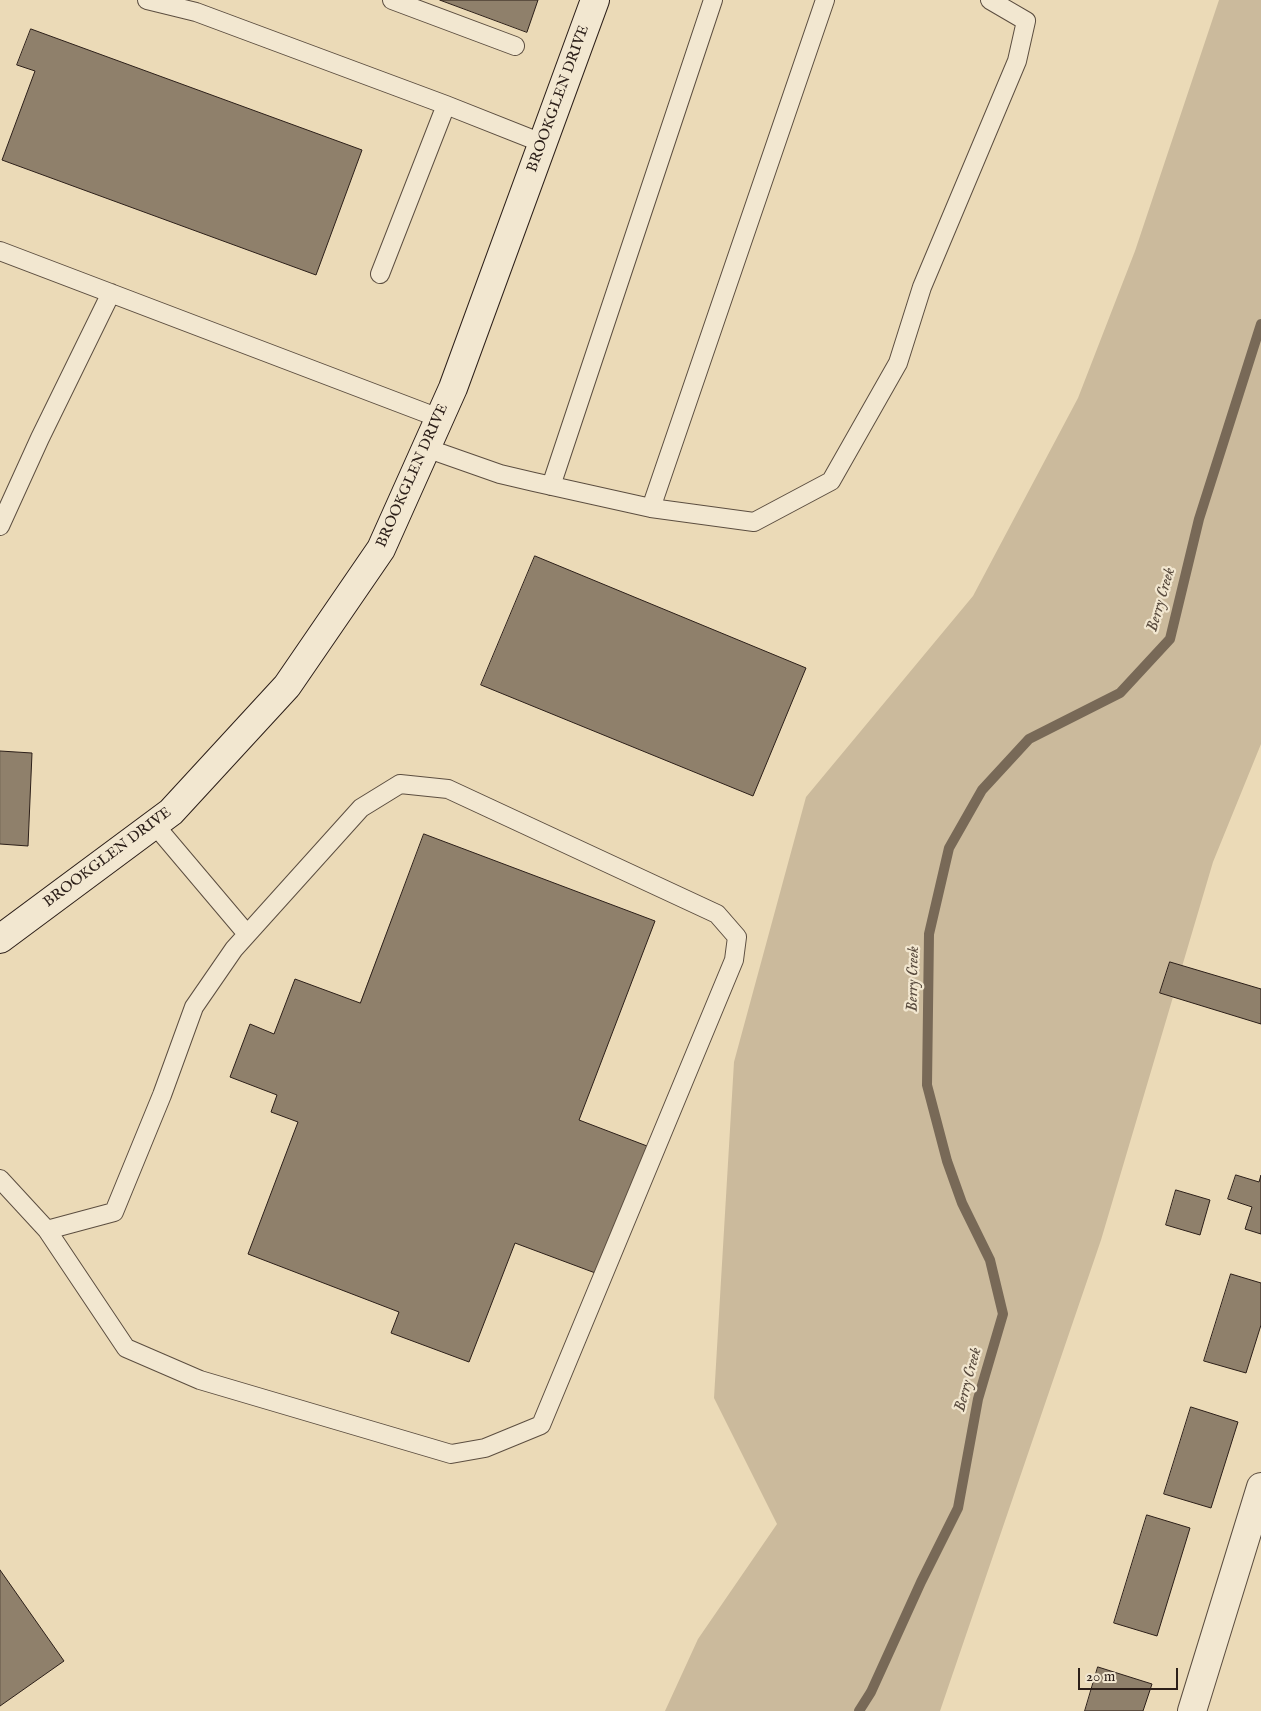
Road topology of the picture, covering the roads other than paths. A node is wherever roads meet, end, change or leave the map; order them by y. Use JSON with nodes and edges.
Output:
{"nodes":[{"id":1,"x":147,"y":0,"type":"edge"},
{"id":2,"x":392,"y":0,"type":"edge"},
{"id":3,"x":595,"y":0,"type":"edge"},
{"id":4,"x":713,"y":0,"type":"edge"},
{"id":5,"x":825,"y":0,"type":"edge"},
{"id":6,"x":990,"y":0,"type":"edge"},
{"id":7,"x":515,"y":46,"type":"dead end"},
{"id":8,"x":446,"y":105,"type":"junction"},
{"id":9,"x":542,"y":143,"type":"junction"},
{"id":10,"x":0,"y":251,"type":"edge"},
{"id":11,"x":380,"y":274,"type":"dead end"},
{"id":12,"x":111,"y":293,"type":"junction"},
{"id":13,"x":439,"y":418,"type":"junction"},
{"id":14,"x":426,"y":448,"type":"junction"},
{"id":15,"x":551,"y":486,"type":"junction"},
{"id":16,"x":651,"y":508,"type":"junction"},
{"id":17,"x":0,"y":526,"type":"edge"},
{"id":18,"x":154,"y":824,"type":"junction"},
{"id":19,"x":3,"y":931,"type":"edge"},
{"id":20,"x":247,"y":934,"type":"junction"},
{"id":21,"x":0,"y":1179,"type":"edge"},
{"id":22,"x":47,"y":1230,"type":"junction"},
{"id":23,"x":1261,"y":1487,"type":"edge"},
{"id":24,"x":1192,"y":1711,"type":"edge"}],
"edges":[{"from":1,"to":8,"type":"lane"},
{"from":2,"to":7,"type":"lane"},
{"from":3,"to":9,"type":"street","name":"BROOKGLEN DRIVE"},
{"from":4,"to":15,"type":"lane"},
{"from":5,"to":16,"type":"lane"},
{"from":6,"to":16,"type":"lane"},
{"from":8,"to":9,"type":"lane"},
{"from":8,"to":11,"type":"lane"},
{"from":9,"to":13,"type":"street","name":"BROOKGLEN DRIVE"},
{"from":10,"to":12,"type":"lane"},
{"from":12,"to":13,"type":"lane"},
{"from":12,"to":17,"type":"lane"},
{"from":13,"to":14,"type":"street","name":"BROOKGLEN DRIVE"},
{"from":14,"to":15,"type":"lane"},
{"from":14,"to":18,"type":"street","name":"BROOKGLEN DRIVE"},
{"from":15,"to":16,"type":"lane"},
{"from":18,"to":19,"type":"street","name":"BROOKGLEN DRIVE"},
{"from":18,"to":20,"type":"lane"},
{"from":20,"to":22,"type":"lane"},
{"from":20,"to":22,"type":"lane"},
{"from":21,"to":22,"type":"lane"},
{"from":23,"to":24,"type":"street"}]}
